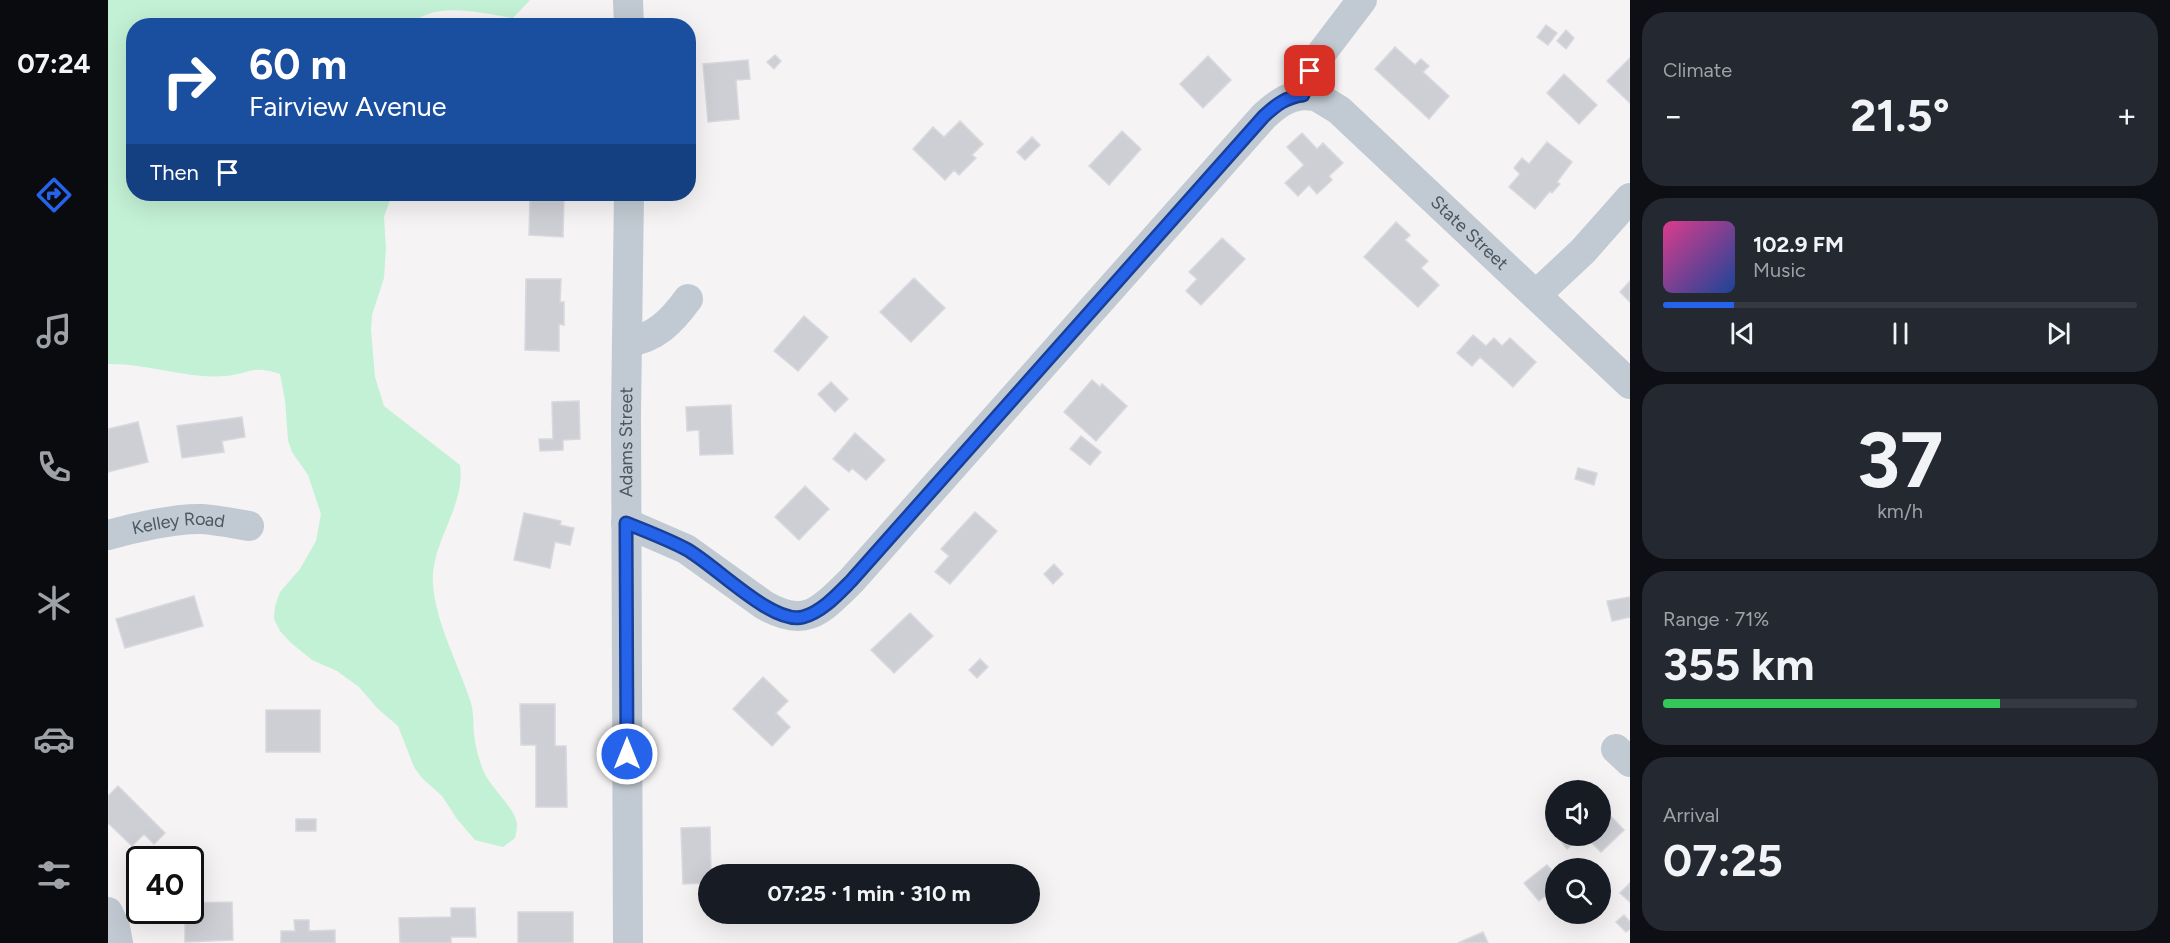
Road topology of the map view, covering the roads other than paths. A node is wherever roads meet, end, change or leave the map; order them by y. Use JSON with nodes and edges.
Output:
{"nodes":[{"id":1,"x":628,"y":0,"type":"edge"},
{"id":2,"x":1362,"y":0,"type":"edge"},
{"id":3,"x":629,"y":18,"type":"edge"},
{"id":4,"x":1303,"y":95,"type":"junction"},
{"id":5,"x":1630,"y":198,"type":"edge"},
{"id":6,"x":628,"y":201,"type":"edge"},
{"id":7,"x":1536,"y":295,"type":"junction"},
{"id":8,"x":688,"y":299,"type":"dead end"},
{"id":9,"x":627,"y":342,"type":"junction"},
{"id":10,"x":1630,"y":384,"type":"edge"},
{"id":11,"x":626,"y":523,"type":"junction"},
{"id":12,"x":249,"y":525,"type":"dead end"},
{"id":13,"x":108,"y":536,"type":"edge"},
{"id":14,"x":108,"y":912,"type":"edge"},
{"id":15,"x":118,"y":943,"type":"edge"},
{"id":16,"x":627,"y":943,"type":"edge"}],
"edges":[{"from":1,"to":3,"type":"street"},
{"from":2,"to":4,"type":"street"},
{"from":4,"to":7,"type":"street","name":"State Street"},
{"from":4,"to":11,"type":"street"},
{"from":5,"to":7,"type":"street"},
{"from":6,"to":9,"type":"street","name":"Adams Street"},
{"from":7,"to":10,"type":"street","name":"State Street"},
{"from":8,"to":9,"type":"street"},
{"from":9,"to":11,"type":"street","name":"Adams Street"},
{"from":11,"to":16,"type":"street","name":"Adams Street"},
{"from":12,"to":13,"type":"street","name":"Kelley Road"},
{"from":14,"to":15,"type":"street"}]}
